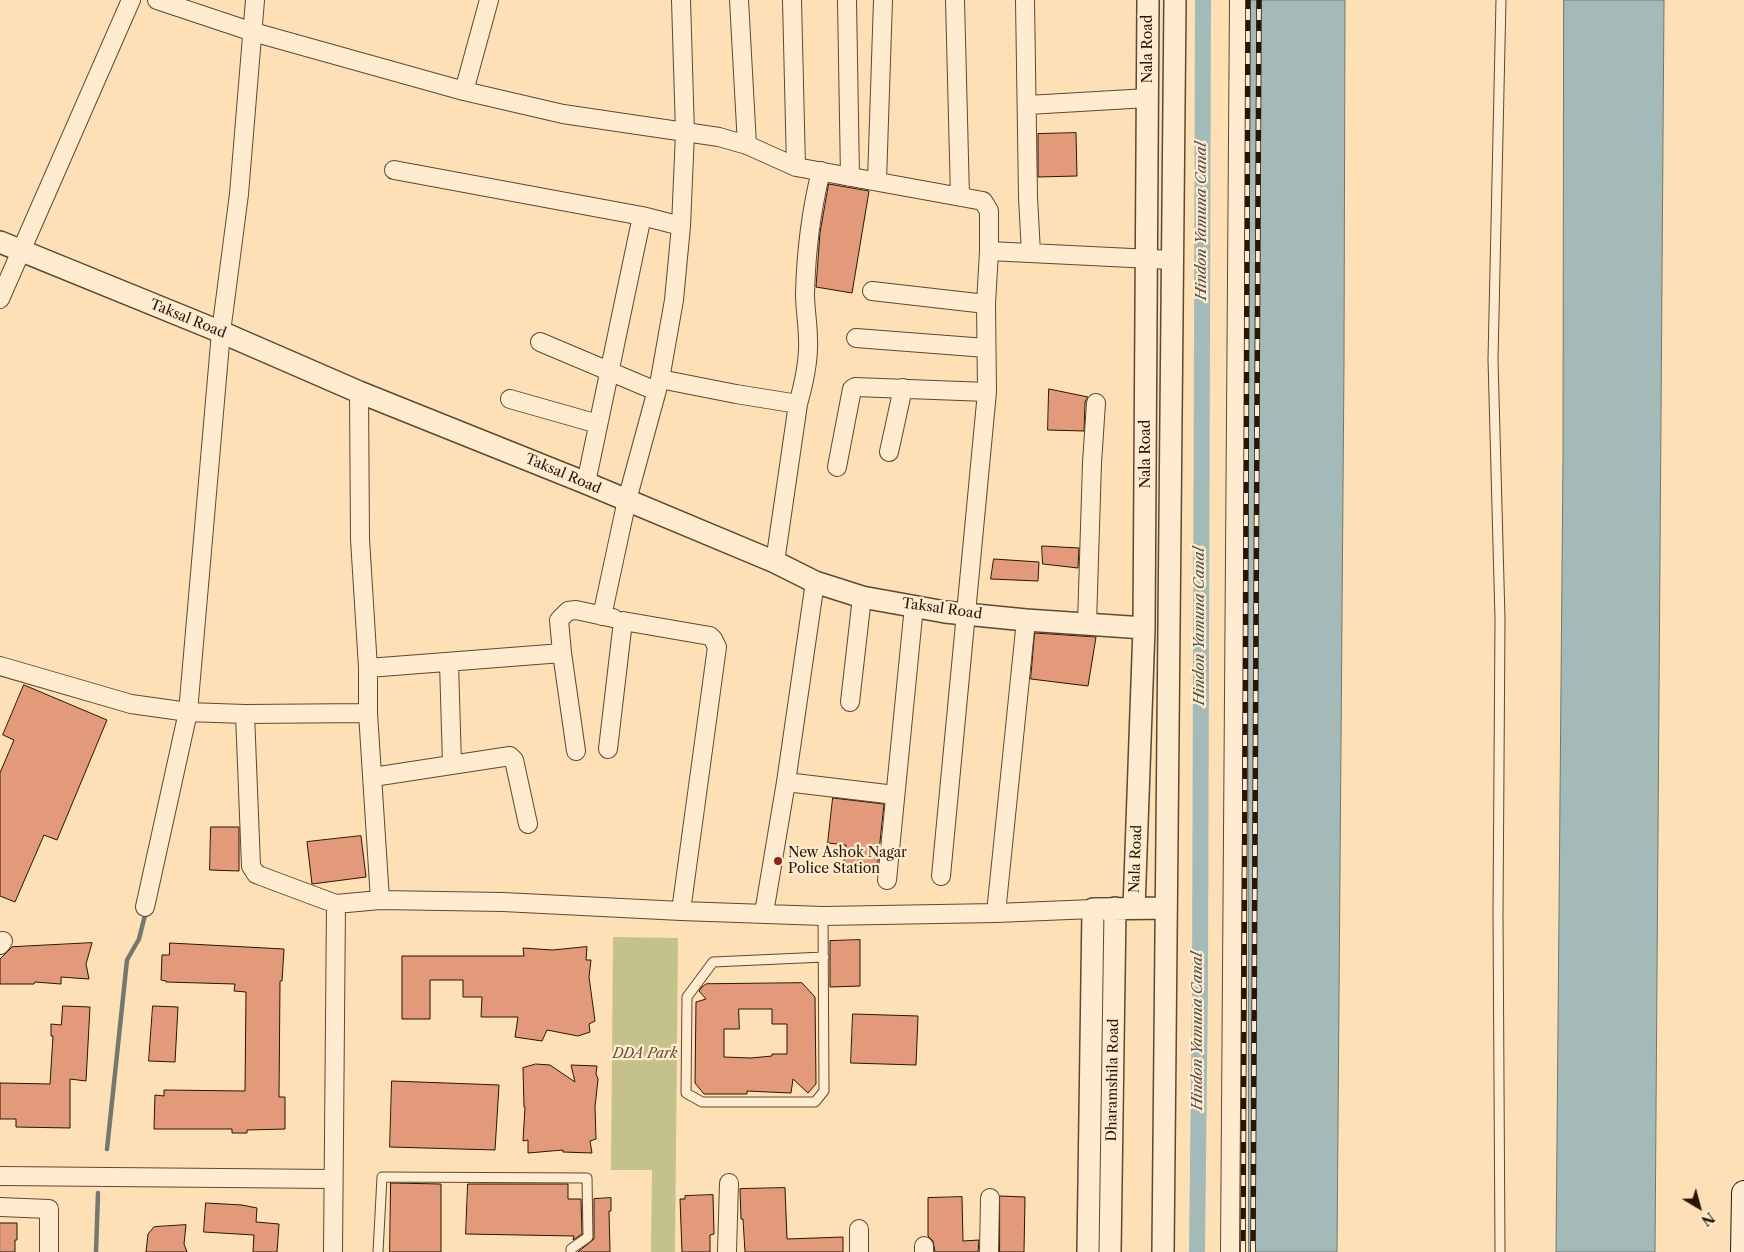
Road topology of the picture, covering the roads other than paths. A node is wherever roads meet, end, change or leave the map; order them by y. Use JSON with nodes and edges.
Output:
{"nodes":[{"id":1,"x":131,"y":0,"type":"edge"},
{"id":2,"x":157,"y":0,"type":"edge"},
{"id":3,"x":255,"y":0,"type":"edge"},
{"id":4,"x":489,"y":0,"type":"edge"},
{"id":5,"x":681,"y":0,"type":"edge"},
{"id":6,"x":739,"y":0,"type":"edge"},
{"id":7,"x":792,"y":0,"type":"edge"},
{"id":8,"x":847,"y":0,"type":"edge"},
{"id":9,"x":883,"y":0,"type":"edge"},
{"id":10,"x":955,"y":0,"type":"edge"},
{"id":11,"x":1025,"y":0,"type":"edge"},
{"id":12,"x":1148,"y":0,"type":"edge"},
{"id":13,"x":1175,"y":0,"type":"edge"},
{"id":14,"x":1239,"y":0,"type":"edge"},
{"id":15,"x":1501,"y":0,"type":"edge"},
{"id":16,"x":253,"y":32,"type":"junction"},
{"id":17,"x":464,"y":91,"type":"junction"},
{"id":18,"x":1148,"y":98,"type":"junction"},
{"id":19,"x":1028,"y":105,"type":"junction"},
{"id":20,"x":685,"y":133,"type":"junction"},
{"id":21,"x":746,"y":145,"type":"junction"},
{"id":22,"x":796,"y":167,"type":"junction"},
{"id":23,"x":394,"y":170,"type":"dead end"},
{"id":24,"x":821,"y":172,"type":"junction"},
{"id":25,"x":850,"y":177,"type":"junction"},
{"id":26,"x":877,"y":181,"type":"junction"},
{"id":27,"x":960,"y":196,"type":"junction"},
{"id":28,"x":642,"y":216,"type":"junction"},
{"id":29,"x":682,"y":226,"type":"junction"},
{"id":30,"x":0,"y":242,"type":"edge"},
{"id":31,"x":21,"y":250,"type":"junction"},
{"id":32,"x":989,"y":251,"type":"junction"},
{"id":33,"x":1031,"y":253,"type":"junction"},
{"id":34,"x":1147,"y":258,"type":"junction"},
{"id":35,"x":1172,"y":260,"type":"junction"},
{"id":36,"x":872,"y":291,"type":"dead end"},
{"id":37,"x":0,"y":299,"type":"edge"},
{"id":38,"x":986,"y":304,"type":"junction"},
{"id":39,"x":221,"y":332,"type":"junction"},
{"id":40,"x":1146,"y":332,"type":"junction"},
{"id":41,"x":1172,"y":334,"type":"junction"},
{"id":42,"x":856,"y":338,"type":"dead end"},
{"id":43,"x":540,"y":342,"type":"dead end"},
{"id":44,"x":986,"y":348,"type":"junction"},
{"id":45,"x":609,"y":372,"type":"junction"},
{"id":46,"x":658,"y":385,"type":"junction"},
{"id":47,"x":903,"y":388,"type":"junction"},
{"id":48,"x":359,"y":392,"type":"junction"},
{"id":49,"x":987,"y":392,"type":"junction"},
{"id":50,"x":510,"y":399,"type":"dead end"},
{"id":51,"x":1096,"y":402,"type":"dead end"},
{"id":52,"x":798,"y":404,"type":"junction"},
{"id":53,"x":598,"y":424,"type":"junction"},
{"id":54,"x":890,"y":452,"type":"dead end"},
{"id":55,"x":838,"y":467,"type":"dead end"},
{"id":56,"x":586,"y":483,"type":"junction"},
{"id":57,"x":627,"y":500,"type":"junction"},
{"id":58,"x":775,"y":562,"type":"junction"},
{"id":59,"x":815,"y":582,"type":"junction"},
{"id":60,"x":862,"y":597,"type":"junction"},
{"id":61,"x":914,"y":606,"type":"junction"},
{"id":62,"x":967,"y":613,"type":"junction"},
{"id":63,"x":602,"y":616,"type":"junction"},
{"id":64,"x":1026,"y":620,"type":"junction"},
{"id":65,"x":623,"y":621,"type":"junction"},
{"id":66,"x":1087,"y":623,"type":"junction"},
{"id":67,"x":1144,"y":628,"type":"junction"},
{"id":68,"x":562,"y":653,"type":"junction"},
{"id":69,"x":449,"y":663,"type":"junction"},
{"id":70,"x":0,"y":666,"type":"edge"},
{"id":71,"x":368,"y":668,"type":"junction"},
{"id":72,"x":850,"y":702,"type":"dead end"},
{"id":73,"x":188,"y":712,"type":"junction"},
{"id":74,"x":368,"y":713,"type":"junction"},
{"id":75,"x":245,"y":714,"type":"junction"},
{"id":76,"x":608,"y":749,"type":"dead end"},
{"id":77,"x":576,"y":751,"type":"dead end"},
{"id":78,"x":452,"y":764,"type":"junction"},
{"id":79,"x":373,"y":778,"type":"junction"},
{"id":80,"x":786,"y":782,"type":"junction"},
{"id":81,"x":895,"y":795,"type":"junction"},
{"id":82,"x":528,"y":824,"type":"dead end"},
{"id":83,"x":941,"y":876,"type":"dead end"},
{"id":84,"x":886,"y":880,"type":"dead end"},
{"id":85,"x":380,"y":900,"type":"junction"},
{"id":86,"x":336,"y":904,"type":"junction"},
{"id":87,"x":145,"y":907,"type":"dead end"},
{"id":88,"x":1125,"y":908,"type":"junction"},
{"id":89,"x":1165,"y":908,"type":"junction"},
{"id":90,"x":1094,"y":909,"type":"junction"},
{"id":91,"x":681,"y":911,"type":"junction"},
{"id":92,"x":996,"y":912,"type":"junction"},
{"id":93,"x":764,"y":913,"type":"junction"},
{"id":94,"x":823,"y":916,"type":"junction"},
{"id":95,"x":824,"y":957,"type":"junction"},
{"id":96,"x":0,"y":1176,"type":"edge"},
{"id":97,"x":333,"y":1180,"type":"junction"},
{"id":98,"x":729,"y":1183,"type":"dead end"},
{"id":99,"x":1744,"y":1193,"type":"edge"},
{"id":100,"x":990,"y":1198,"type":"dead end"},
{"id":101,"x":0,"y":1207,"type":"edge"},
{"id":102,"x":859,"y":1230,"type":"dead end"},
{"id":103,"x":49,"y":1252,"type":"edge"},
{"id":104,"x":332,"y":1252,"type":"edge"},
{"id":105,"x":378,"y":1252,"type":"edge"},
{"id":106,"x":570,"y":1252,"type":"edge"},
{"id":107,"x":728,"y":1252,"type":"edge"},
{"id":108,"x":859,"y":1252,"type":"edge"},
{"id":109,"x":989,"y":1252,"type":"edge"},
{"id":110,"x":1088,"y":1252,"type":"edge"},
{"id":111,"x":1110,"y":1252,"type":"edge"},
{"id":112,"x":1163,"y":1252,"type":"edge"},
{"id":113,"x":1230,"y":1252,"type":"edge"},
{"id":114,"x":1500,"y":1252,"type":"edge"},
{"id":115,"x":1743,"y":1252,"type":"edge"}],
"edges":[{"from":1,"to":31,"type":"street"},
{"from":2,"to":16,"type":"street"},
{"from":3,"to":16,"type":"street"},
{"from":4,"to":17,"type":"street"},
{"from":5,"to":20,"type":"street"},
{"from":6,"to":21,"type":"street"},
{"from":7,"to":22,"type":"street"},
{"from":8,"to":25,"type":"street"},
{"from":9,"to":26,"type":"street"},
{"from":10,"to":27,"type":"street"},
{"from":11,"to":19,"type":"street"},
{"from":12,"to":18,"type":"street","name":"Nala Road"},
{"from":13,"to":35,"type":"street","name":"Nala Road"},
{"from":14,"to":113,"type":"street"},
{"from":15,"to":114,"type":"lane"},
{"from":16,"to":17,"type":"street"},
{"from":16,"to":39,"type":"street"},
{"from":17,"to":20,"type":"street"},
{"from":18,"to":19,"type":"street"},
{"from":18,"to":34,"type":"street","name":"Nala Road"},
{"from":19,"to":33,"type":"street"},
{"from":20,"to":21,"type":"street"},
{"from":20,"to":29,"type":"street"},
{"from":21,"to":22,"type":"street"},
{"from":22,"to":24,"type":"street"},
{"from":23,"to":28,"type":"street"},
{"from":24,"to":25,"type":"street"},
{"from":24,"to":52,"type":"street"},
{"from":25,"to":26,"type":"street"},
{"from":26,"to":27,"type":"street"},
{"from":27,"to":32,"type":"street"},
{"from":28,"to":29,"type":"street"},
{"from":28,"to":45,"type":"street"},
{"from":29,"to":46,"type":"street"},
{"from":30,"to":31,"type":"street","name":"Taksal Road"},
{"from":31,"to":37,"type":"street"},
{"from":31,"to":39,"type":"street","name":"Taksal Road"},
{"from":32,"to":33,"type":"street"},
{"from":32,"to":38,"type":"street"},
{"from":33,"to":34,"type":"street"},
{"from":34,"to":35,"type":"street"},
{"from":34,"to":40,"type":"street","name":"Nala Road"},
{"from":35,"to":41,"type":"street","name":"Nala Road"},
{"from":36,"to":38,"type":"street"},
{"from":38,"to":44,"type":"street"},
{"from":39,"to":48,"type":"street","name":"Taksal Road"},
{"from":39,"to":73,"type":"street"},
{"from":40,"to":41,"type":"street"},
{"from":40,"to":67,"type":"street","name":"Nala Road"},
{"from":41,"to":89,"type":"street","name":"Nala Road"},
{"from":42,"to":44,"type":"street"},
{"from":43,"to":45,"type":"street"},
{"from":44,"to":49,"type":"street"},
{"from":45,"to":46,"type":"street"},
{"from":45,"to":53,"type":"street"},
{"from":46,"to":52,"type":"street"},
{"from":46,"to":57,"type":"street"},
{"from":47,"to":49,"type":"street"},
{"from":47,"to":54,"type":"street"},
{"from":47,"to":55,"type":"street"},
{"from":48,"to":56,"type":"street","name":"Taksal Road"},
{"from":48,"to":71,"type":"street"},
{"from":49,"to":62,"type":"street"},
{"from":50,"to":53,"type":"street"},
{"from":51,"to":66,"type":"street"},
{"from":52,"to":58,"type":"street"},
{"from":53,"to":56,"type":"street"},
{"from":56,"to":57,"type":"street","name":"Taksal Road"},
{"from":57,"to":58,"type":"street","name":"Taksal Road"},
{"from":57,"to":63,"type":"street"},
{"from":58,"to":59,"type":"street","name":"Taksal Road"},
{"from":59,"to":60,"type":"street","name":"Taksal Road"},
{"from":59,"to":80,"type":"street"},
{"from":60,"to":61,"type":"street","name":"Taksal Road"},
{"from":60,"to":72,"type":"street"},
{"from":61,"to":62,"type":"street","name":"Taksal Road"},
{"from":61,"to":81,"type":"street"},
{"from":62,"to":64,"type":"street","name":"Taksal Road"},
{"from":62,"to":83,"type":"street"},
{"from":63,"to":65,"type":"street"},
{"from":63,"to":68,"type":"street"},
{"from":64,"to":66,"type":"street","name":"Taksal Road"},
{"from":64,"to":92,"type":"street"},
{"from":65,"to":76,"type":"street"},
{"from":65,"to":91,"type":"street"},
{"from":66,"to":67,"type":"street","name":"Taksal Road"},
{"from":67,"to":88,"type":"street","name":"Nala Road"},
{"from":68,"to":69,"type":"street"},
{"from":68,"to":77,"type":"street"},
{"from":69,"to":71,"type":"street"},
{"from":69,"to":78,"type":"street"},
{"from":70,"to":73,"type":"street"},
{"from":71,"to":74,"type":"street"},
{"from":73,"to":75,"type":"street"},
{"from":73,"to":87,"type":"street"},
{"from":74,"to":75,"type":"street"},
{"from":74,"to":79,"type":"street"},
{"from":75,"to":86,"type":"street"},
{"from":78,"to":79,"type":"street"},
{"from":78,"to":82,"type":"street"},
{"from":79,"to":85,"type":"street"},
{"from":80,"to":81,"type":"street"},
{"from":80,"to":93,"type":"street"},
{"from":81,"to":84,"type":"street"},
{"from":85,"to":86,"type":"street"},
{"from":85,"to":91,"type":"street"},
{"from":86,"to":97,"type":"street"},
{"from":88,"to":89,"type":"street"},
{"from":88,"to":90,"type":"street"},
{"from":88,"to":111,"type":"street","name":"Dharamshila Road"},
{"from":89,"to":112,"type":"street","name":"Nala Road"},
{"from":90,"to":92,"type":"street"},
{"from":90,"to":110,"type":"street","name":"Dharamshila Road"},
{"from":91,"to":93,"type":"street"},
{"from":92,"to":94,"type":"street"},
{"from":93,"to":94,"type":"street"},
{"from":94,"to":95,"type":"lane"},
{"from":95,"to":95,"type":"lane"},
{"from":96,"to":97,"type":"street"},
{"from":97,"to":104,"type":"street"},
{"from":98,"to":107,"type":"street"},
{"from":99,"to":115,"type":"main road"},
{"from":100,"to":109,"type":"street"},
{"from":101,"to":103,"type":"street"},
{"from":102,"to":108,"type":"street"},
{"from":105,"to":106,"type":"lane"}]}
